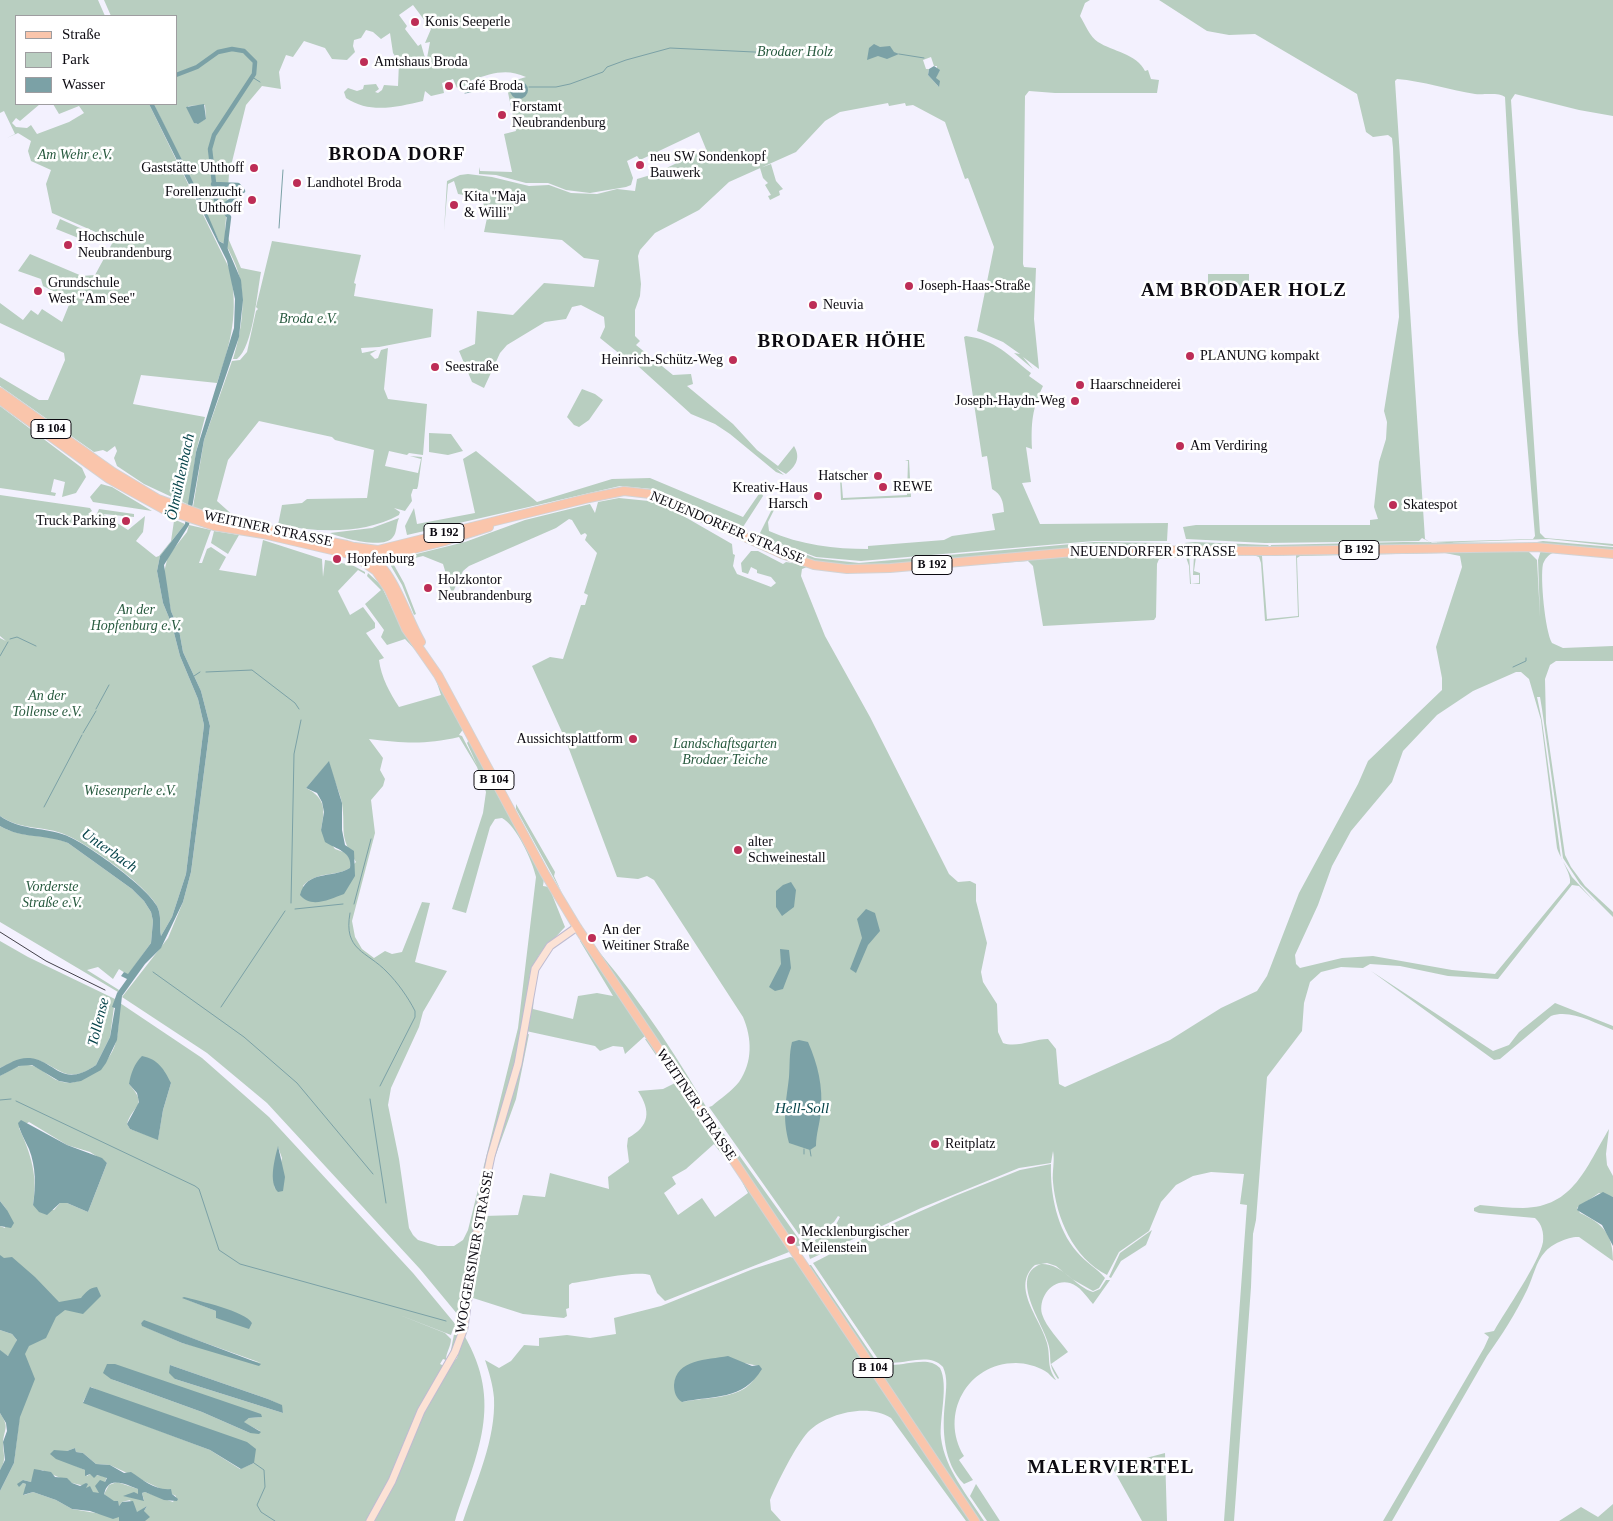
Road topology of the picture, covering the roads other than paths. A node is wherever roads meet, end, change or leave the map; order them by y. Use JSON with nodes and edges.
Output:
{"nodes":[{"id":1,"x":0,"y":392,"type":"edge"},
{"id":2,"x":0,"y":400,"type":"edge"},
{"id":3,"x":100,"y":468,"type":"junction"},
{"id":4,"x":406,"y":547,"type":"junction"},
{"id":5,"x":378,"y":550,"type":"junction"},
{"id":6,"x":354,"y":551,"type":"junction"},
{"id":7,"x":1613,"y":554,"type":"edge"},
{"id":8,"x":390,"y":555,"type":"junction"},
{"id":9,"x":372,"y":558,"type":"junction"},
{"id":10,"x":373,"y":568,"type":"junction"},
{"id":11,"x":383,"y":568,"type":"junction"},
{"id":12,"x":438,"y":675,"type":"junction"},
{"id":13,"x":577,"y":926,"type":"junction"},
{"id":14,"x":370,"y":1521,"type":"edge"},
{"id":15,"x":975,"y":1521,"type":"edge"}],
"edges":[{"from":1,"to":3,"type":"main road","name":"WEITINER STRASSE","number":"B 104"},
{"from":2,"to":3,"type":"main road","name":"WEITINER STRASSE","number":"B 104"},
{"from":3,"to":6,"type":"main road","name":"WEITINER STRASSE","number":"B 104"},
{"from":4,"to":5,"type":"main road","name":"NEUENDORFER STRASSE","number":"B 192"},
{"from":4,"to":7,"type":"main road","name":"NEUENDORFER STRASSE","number":"B 192"},
{"from":4,"to":8,"type":"main road","name":"NEUENDORFER STRASSE","number":"B 192"},
{"from":5,"to":6,"type":"main road","name":"NEUENDORFER STRASSE","number":"B 192"},
{"from":5,"to":9,"type":"main road"},
{"from":6,"to":9,"type":"main road"},
{"from":6,"to":10,"type":"main road","name":"WEITINER STRASSE","number":"B 104"},
{"from":8,"to":9,"type":"main road","name":"NEUENDORFER STRASSE","number":"B 192"},
{"from":8,"to":11,"type":"main road"},
{"from":9,"to":10,"type":"main road"},
{"from":9,"to":11,"type":"main road","name":"WEITINER STRASSE","number":"B 104"},
{"from":10,"to":12,"type":"main road","name":"WEITINER STRASSE","number":"B 104"},
{"from":11,"to":12,"type":"main road","name":"WEITINER STRASSE","number":"B 104"},
{"from":12,"to":13,"type":"main road","name":"WEITINER STRASSE","number":"B 104"},
{"from":13,"to":14,"type":"main road","name":"WOGGERSINER STRASSE"},
{"from":13,"to":15,"type":"main road","name":"WEITINER STRASSE","number":"B 104"}]}
